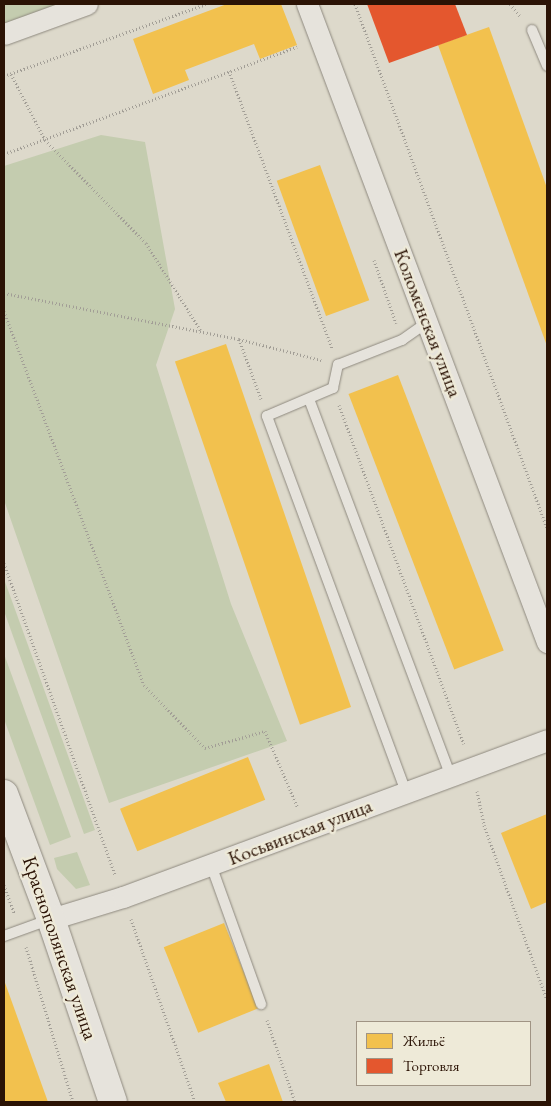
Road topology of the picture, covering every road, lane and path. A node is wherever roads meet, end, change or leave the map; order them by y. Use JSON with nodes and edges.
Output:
{"nodes":[{"id":1,"x":87,"y":4,"type":"edge"},
{"id":2,"x":206,"y":4,"type":"edge"},
{"id":3,"x":307,"y":4,"type":"edge"},
{"id":4,"x":355,"y":4,"type":"edge"},
{"id":5,"x":532,"y":30,"type":"dead end"},
{"id":6,"x":4,"y":34,"type":"edge"},
{"id":7,"x":301,"y":46,"type":"dead end"},
{"id":8,"x":547,"y":66,"type":"edge"},
{"id":9,"x":229,"y":71,"type":"junction"},
{"id":10,"x":11,"y":74,"type":"junction"},
{"id":11,"x":4,"y":76,"type":"edge"},
{"id":12,"x":45,"y":140,"type":"junction"},
{"id":13,"x":4,"y":154,"type":"edge"},
{"id":14,"x":4,"y":293,"type":"edge"},
{"id":15,"x":4,"y":311,"type":"edge"},
{"id":16,"x":428,"y":322,"type":"junction"},
{"id":17,"x":202,"y":332,"type":"junction"},
{"id":18,"x":239,"y":339,"type":"junction"},
{"id":19,"x":338,"y":365,"type":"junction"},
{"id":20,"x":309,"y":399,"type":"junction"},
{"id":21,"x":267,"y":416,"type":"junction"},
{"id":22,"x":547,"y":528,"type":"edge"},
{"id":23,"x":4,"y":563,"type":"edge"},
{"id":24,"x":547,"y":642,"type":"edge"},
{"id":25,"x":547,"y":740,"type":"edge"},
{"id":26,"x":451,"y":776,"type":"junction"},
{"id":27,"x":406,"y":792,"type":"junction"},
{"id":28,"x":4,"y":794,"type":"edge"},
{"id":29,"x":307,"y":829,"type":"junction"},
{"id":30,"x":212,"y":865,"type":"junction"},
{"id":31,"x":116,"y":878,"type":"dead end"},
{"id":32,"x":4,"y":885,"type":"edge"},
{"id":33,"x":128,"y":910,"type":"dead end"},
{"id":34,"x":51,"y":919,"type":"junction"},
{"id":35,"x":20,"y":931,"type":"junction"},
{"id":36,"x":4,"y":936,"type":"edge"},
{"id":37,"x":262,"y":1004,"type":"joint"},
{"id":38,"x":73,"y":1102,"type":"edge"},
{"id":39,"x":113,"y":1102,"type":"edge"},
{"id":40,"x":195,"y":1102,"type":"edge"},
{"id":41,"x":295,"y":1102,"type":"edge"}],
"edges":[{"from":1,"to":6,"type":"street"},
{"from":2,"to":10,"type":"path"},
{"from":3,"to":16,"type":"street","name":"Коломенская улица"},
{"from":4,"to":22,"type":"path"},
{"from":5,"to":8,"type":"lane"},
{"from":7,"to":9,"type":"path"},
{"from":9,"to":12,"type":"path"},
{"from":9,"to":19,"type":"path"},
{"from":10,"to":11,"type":"path"},
{"from":10,"to":12,"type":"path"},
{"from":12,"to":13,"type":"path"},
{"from":12,"to":17,"type":"path"},
{"from":14,"to":17,"type":"path"},
{"from":15,"to":29,"type":"path"},
{"from":16,"to":19,"type":"lane"},
{"from":16,"to":24,"type":"street","name":"Коломенская улица"},
{"from":17,"to":18,"type":"path"},
{"from":18,"to":19,"type":"path"},
{"from":18,"to":21,"type":"path"},
{"from":19,"to":20,"type":"lane"},
{"from":20,"to":21,"type":"lane"},
{"from":20,"to":26,"type":"lane"},
{"from":21,"to":27,"type":"lane"},
{"from":23,"to":31,"type":"path"},
{"from":25,"to":26,"type":"street","name":"Косьвинская улица"},
{"from":26,"to":27,"type":"street","name":"Косьвинская улица"},
{"from":27,"to":29,"type":"street","name":"Косьвинская улица"},
{"from":28,"to":34,"type":"main road","name":"Краснополянская улица"},
{"from":29,"to":30,"type":"street","name":"Косьвинская улица"},
{"from":30,"to":34,"type":"street","name":"Косьвинская улица"},
{"from":30,"to":37,"type":"lane"},
{"from":32,"to":35,"type":"path"},
{"from":33,"to":40,"type":"path"},
{"from":34,"to":35,"type":"lane"},
{"from":34,"to":39,"type":"main road","name":"Краснополянская улица"},
{"from":35,"to":36,"type":"lane"},
{"from":35,"to":38,"type":"path"},
{"from":37,"to":41,"type":"path"}]}
